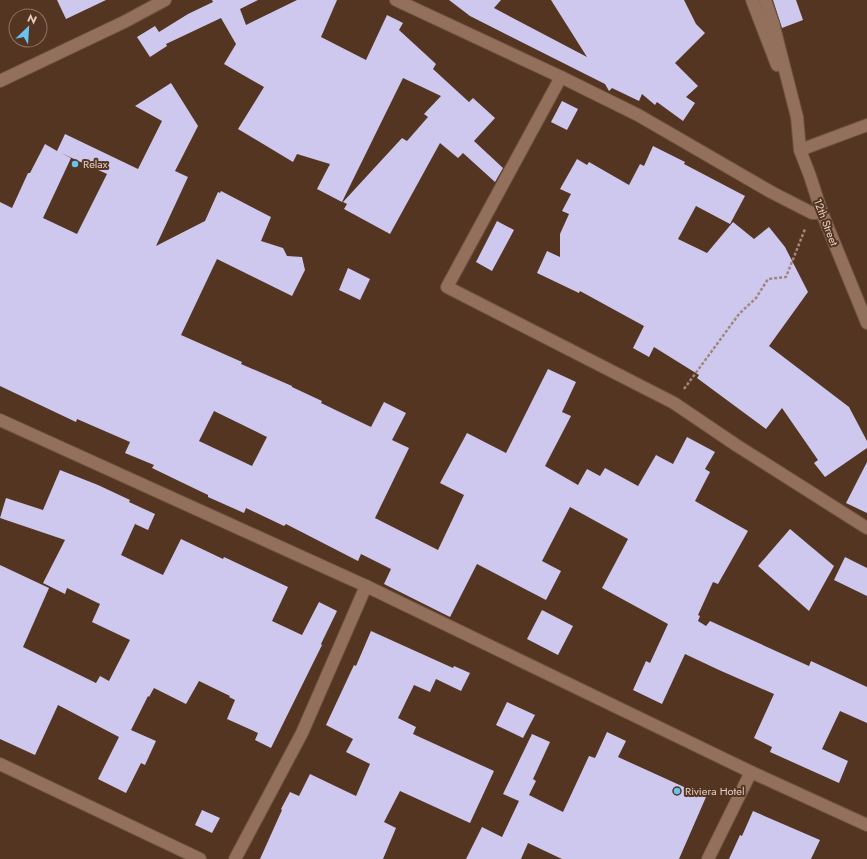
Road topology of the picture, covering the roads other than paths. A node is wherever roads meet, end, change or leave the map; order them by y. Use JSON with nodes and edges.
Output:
{"nodes":[{"id":1,"x":164,"y":0,"type":"edge"},
{"id":2,"x":396,"y":0,"type":"edge"},
{"id":3,"x":752,"y":0,"type":"edge"},
{"id":4,"x":765,"y":0,"type":"edge"},
{"id":5,"x":561,"y":77,"type":"junction"},
{"id":6,"x":0,"y":81,"type":"edge"},
{"id":7,"x":797,"y":117,"type":"junction"},
{"id":8,"x":867,"y":125,"type":"edge"},
{"id":9,"x":800,"y":150,"type":"junction"},
{"id":10,"x":817,"y":213,"type":"junction"},
{"id":11,"x":867,"y":323,"type":"edge"},
{"id":12,"x":0,"y":420,"type":"edge"},
{"id":13,"x":867,"y":528,"type":"edge"},
{"id":14,"x":366,"y":586,"type":"junction"},
{"id":15,"x":0,"y":764,"type":"edge"},
{"id":16,"x":751,"y":772,"type":"junction"},
{"id":17,"x":867,"y":825,"type":"edge"},
{"id":18,"x":200,"y":859,"type":"edge"},
{"id":19,"x":235,"y":859,"type":"edge"},
{"id":20,"x":708,"y":859,"type":"edge"}],
"edges":[{"from":1,"to":6,"type":"street"},
{"from":2,"to":5,"type":"street"},
{"from":3,"to":7,"type":"street"},
{"from":4,"to":7,"type":"street"},
{"from":5,"to":10,"type":"street"},
{"from":5,"to":13,"type":"street"},
{"from":7,"to":9,"type":"street","name":"12th Street"},
{"from":8,"to":9,"type":"street"},
{"from":9,"to":10,"type":"street","name":"12th Street"},
{"from":10,"to":11,"type":"street","name":"12th Street"},
{"from":12,"to":14,"type":"street"},
{"from":14,"to":16,"type":"street"},
{"from":14,"to":19,"type":"street"},
{"from":15,"to":18,"type":"street"},
{"from":16,"to":17,"type":"street"},
{"from":16,"to":20,"type":"street"}]}
